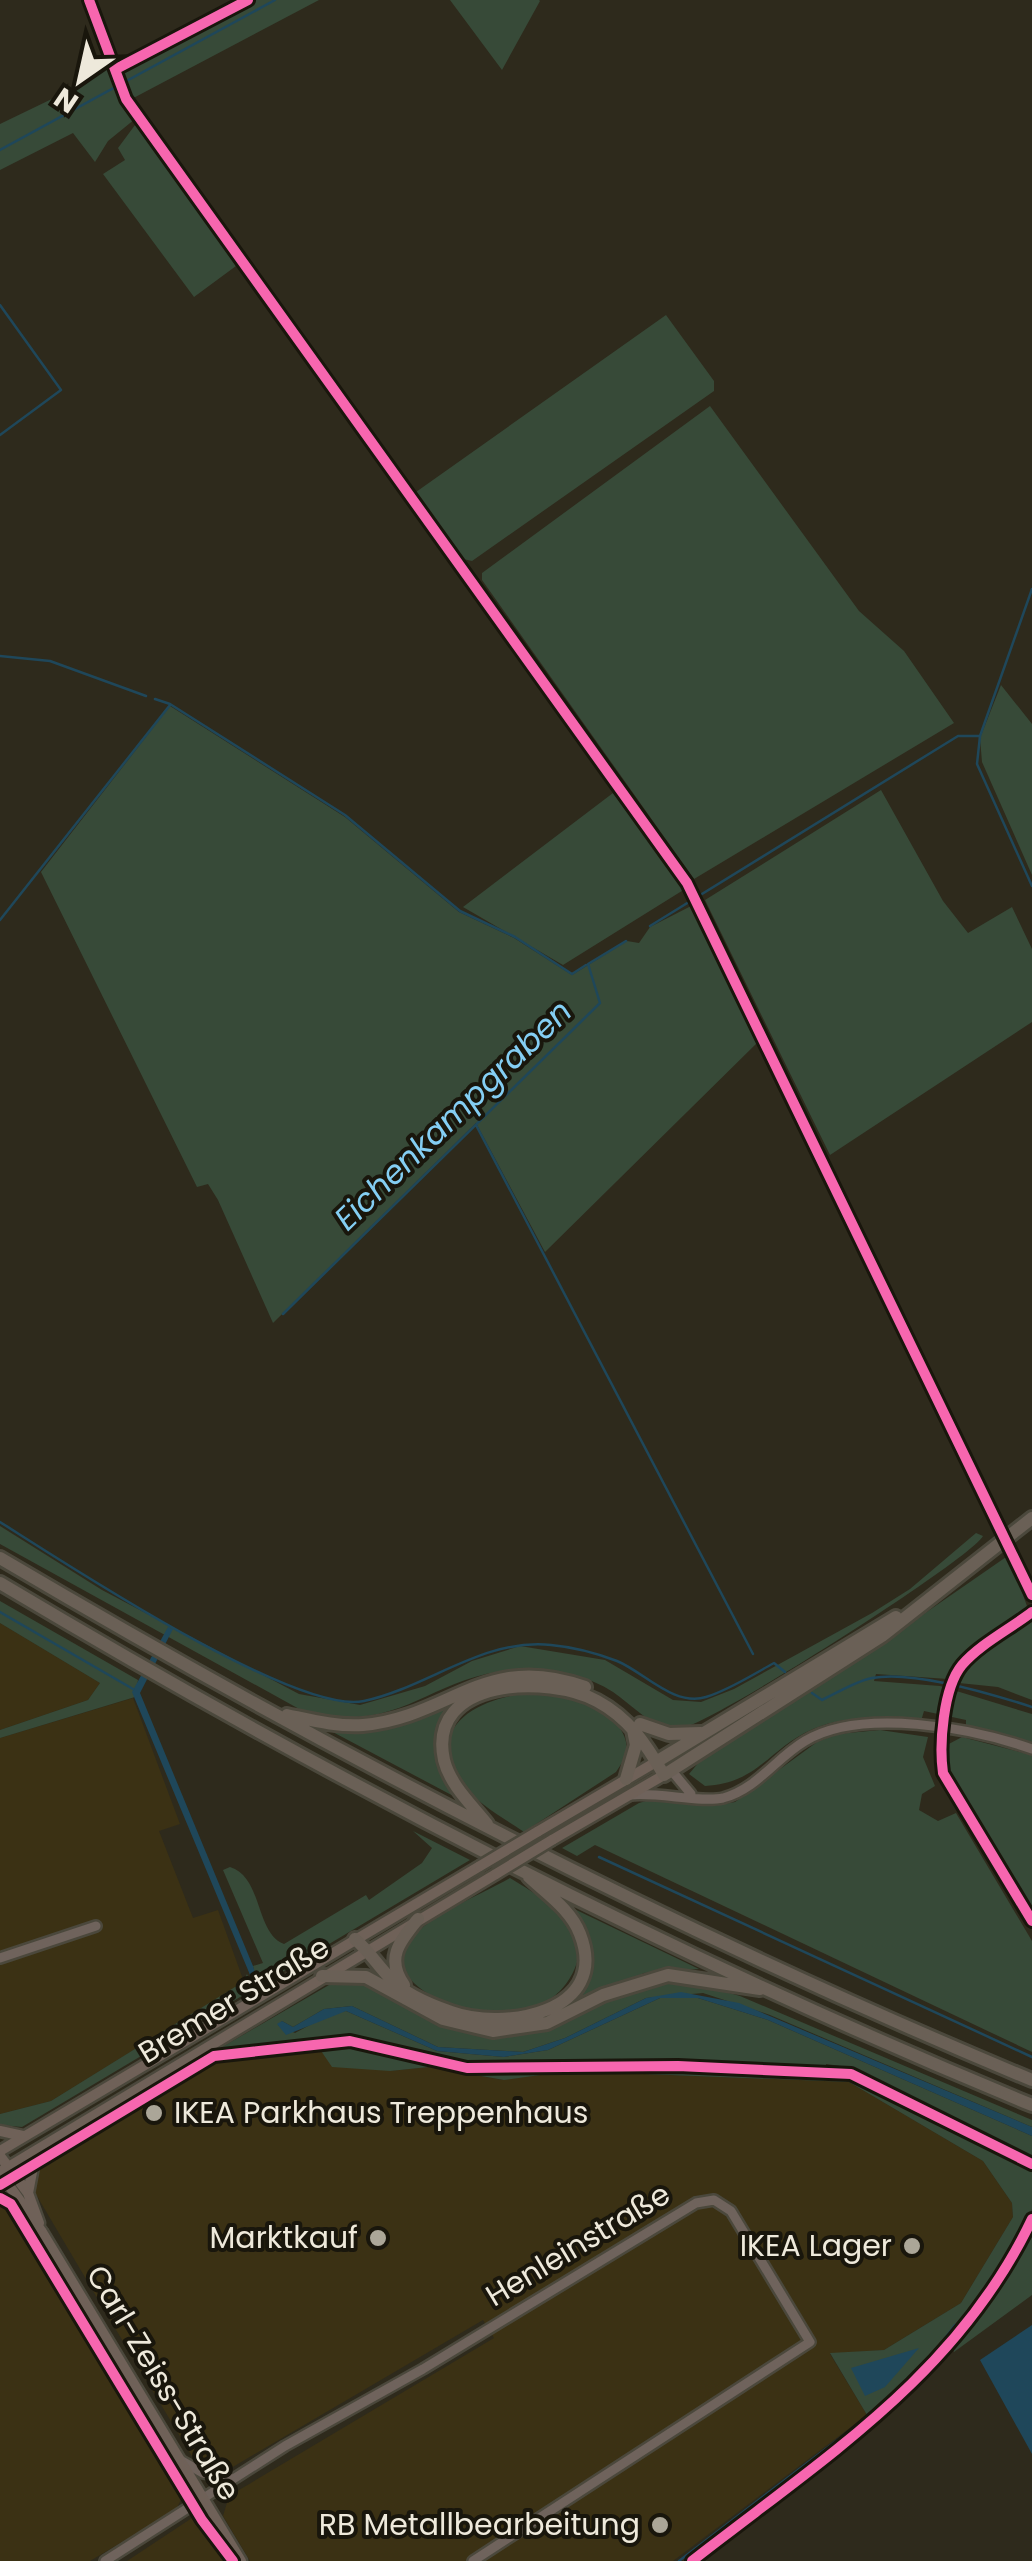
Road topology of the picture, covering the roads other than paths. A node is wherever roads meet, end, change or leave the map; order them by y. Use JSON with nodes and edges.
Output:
{"nodes":[{"id":1,"x":1032,"y":1518,"type":"edge"},
{"id":2,"x":0,"y":1558,"type":"edge"},
{"id":3,"x":0,"y":1583,"type":"edge"},
{"id":4,"x":916,"y":1607,"type":"junction"},
{"id":5,"x":269,"y":1711,"type":"junction"},
{"id":6,"x":636,"y":1726,"type":"junction"},
{"id":7,"x":706,"y":1732,"type":"junction"},
{"id":8,"x":1032,"y":1750,"type":"edge"},
{"id":9,"x":663,"y":1766,"type":"junction"},
{"id":10,"x":626,"y":1779,"type":"junction"},
{"id":11,"x":629,"y":1795,"type":"junction"},
{"id":12,"x":688,"y":1796,"type":"junction"},
{"id":13,"x":492,"y":1830,"type":"junction"},
{"id":14,"x":516,"y":1866,"type":"junction"},
{"id":15,"x":418,"y":1920,"type":"junction"},
{"id":16,"x":96,"y":1926,"type":"dead end"},
{"id":17,"x":355,"y":1939,"type":"junction"},
{"id":18,"x":364,"y":1951,"type":"junction"},
{"id":19,"x":0,"y":1958,"type":"edge"},
{"id":20,"x":322,"y":1976,"type":"junction"},
{"id":21,"x":381,"y":1982,"type":"junction"},
{"id":22,"x":780,"y":1993,"type":"junction"},
{"id":23,"x":417,"y":1996,"type":"junction"},
{"id":24,"x":1032,"y":2080,"type":"edge"},
{"id":25,"x":1032,"y":2105,"type":"edge"},
{"id":26,"x":0,"y":2131,"type":"edge"},
{"id":27,"x":24,"y":2136,"type":"junction"},
{"id":28,"x":36,"y":2150,"type":"junction"},
{"id":29,"x":0,"y":2153,"type":"edge"},
{"id":30,"x":4,"y":2171,"type":"edge"},
{"id":31,"x":0,"y":2193,"type":"edge"},
{"id":32,"x":28,"y":2193,"type":"junction"},
{"id":33,"x":18,"y":2202,"type":"junction"},
{"id":34,"x":42,"y":2232,"type":"junction"},
{"id":35,"x":180,"y":2460,"type":"junction"},
{"id":36,"x":233,"y":2479,"type":"junction"},
{"id":37,"x":203,"y":2498,"type":"junction"},
{"id":38,"x":105,"y":2561,"type":"edge"},
{"id":39,"x":240,"y":2561,"type":"edge"},
{"id":40,"x":473,"y":2561,"type":"edge"}],
"edges":[{"from":1,"to":4,"type":"highway"},
{"from":2,"to":5,"type":"highway"},
{"from":3,"to":14,"type":"highway"},
{"from":4,"to":7,"type":"highway"},
{"from":4,"to":9,"type":"highway"},
{"from":5,"to":6,"type":"highway"},
{"from":5,"to":13,"type":"highway"},
{"from":6,"to":7,"type":"highway"},
{"from":6,"to":9,"type":"highway"},
{"from":6,"to":10,"type":"highway"},
{"from":6,"to":13,"type":"highway"},
{"from":7,"to":9,"type":"highway"},
{"from":8,"to":12,"type":"street"},
{"from":9,"to":10,"type":"main road","name":"Bremer Straße"},
{"from":9,"to":11,"type":"main road","name":"Bremer Straße"},
{"from":9,"to":12,"type":"street"},
{"from":10,"to":17,"type":"main road","name":"Bremer Straße","bridge":true},
{"from":11,"to":12,"type":"street"},
{"from":11,"to":15,"type":"main road","name":"Bremer Straße","bridge":true},
{"from":13,"to":24,"type":"highway"},
{"from":14,"to":22,"type":"highway"},
{"from":14,"to":23,"type":"highway"},
{"from":15,"to":18,"type":"main road","name":"Bremer Straße"},
{"from":15,"to":23,"type":"highway"},
{"from":16,"to":19,"type":"street"},
{"from":17,"to":18,"type":"highway"},
{"from":17,"to":27,"type":"main road","name":"Bremer Straße"},
{"from":18,"to":20,"type":"main road","name":"Bremer Straße"},
{"from":18,"to":21,"type":"highway"},
{"from":18,"to":23,"type":"highway"},
{"from":20,"to":21,"type":"highway"},
{"from":20,"to":28,"type":"main road","name":"Bremer Straße"},
{"from":21,"to":22,"type":"highway"},
{"from":22,"to":25,"type":"highway"},
{"from":26,"to":27,"type":"main road"},
{"from":27,"to":29,"type":"main road","name":"Bremer Straße"},
{"from":28,"to":30,"type":"main road","name":"Bremer Straße"},
{"from":28,"to":32,"type":"main road"},
{"from":29,"to":30,"type":"main road","name":"Carl-Zeiss-Straße"},
{"from":30,"to":32,"type":"main road","name":"Carl-Zeiss-Straße"},
{"from":30,"to":33,"type":"main road","name":"Carl-Zeiss-Straße"},
{"from":31,"to":33,"type":"main road"},
{"from":32,"to":34,"type":"main road","name":"Carl-Zeiss-Straße"},
{"from":33,"to":34,"type":"main road","name":"Carl-Zeiss-Straße"},
{"from":34,"to":35,"type":"main road","name":"Carl-Zeiss-Straße"},
{"from":35,"to":36,"type":"street"},
{"from":35,"to":37,"type":"main road","name":"Carl-Zeiss-Straße"},
{"from":36,"to":37,"type":"street","name":"Henleinstraße"},
{"from":36,"to":40,"type":"street","name":"Henleinstraße"},
{"from":37,"to":38,"type":"street","name":"Henleinstraße"},
{"from":37,"to":39,"type":"main road","name":"Carl-Zeiss-Straße"}]}
